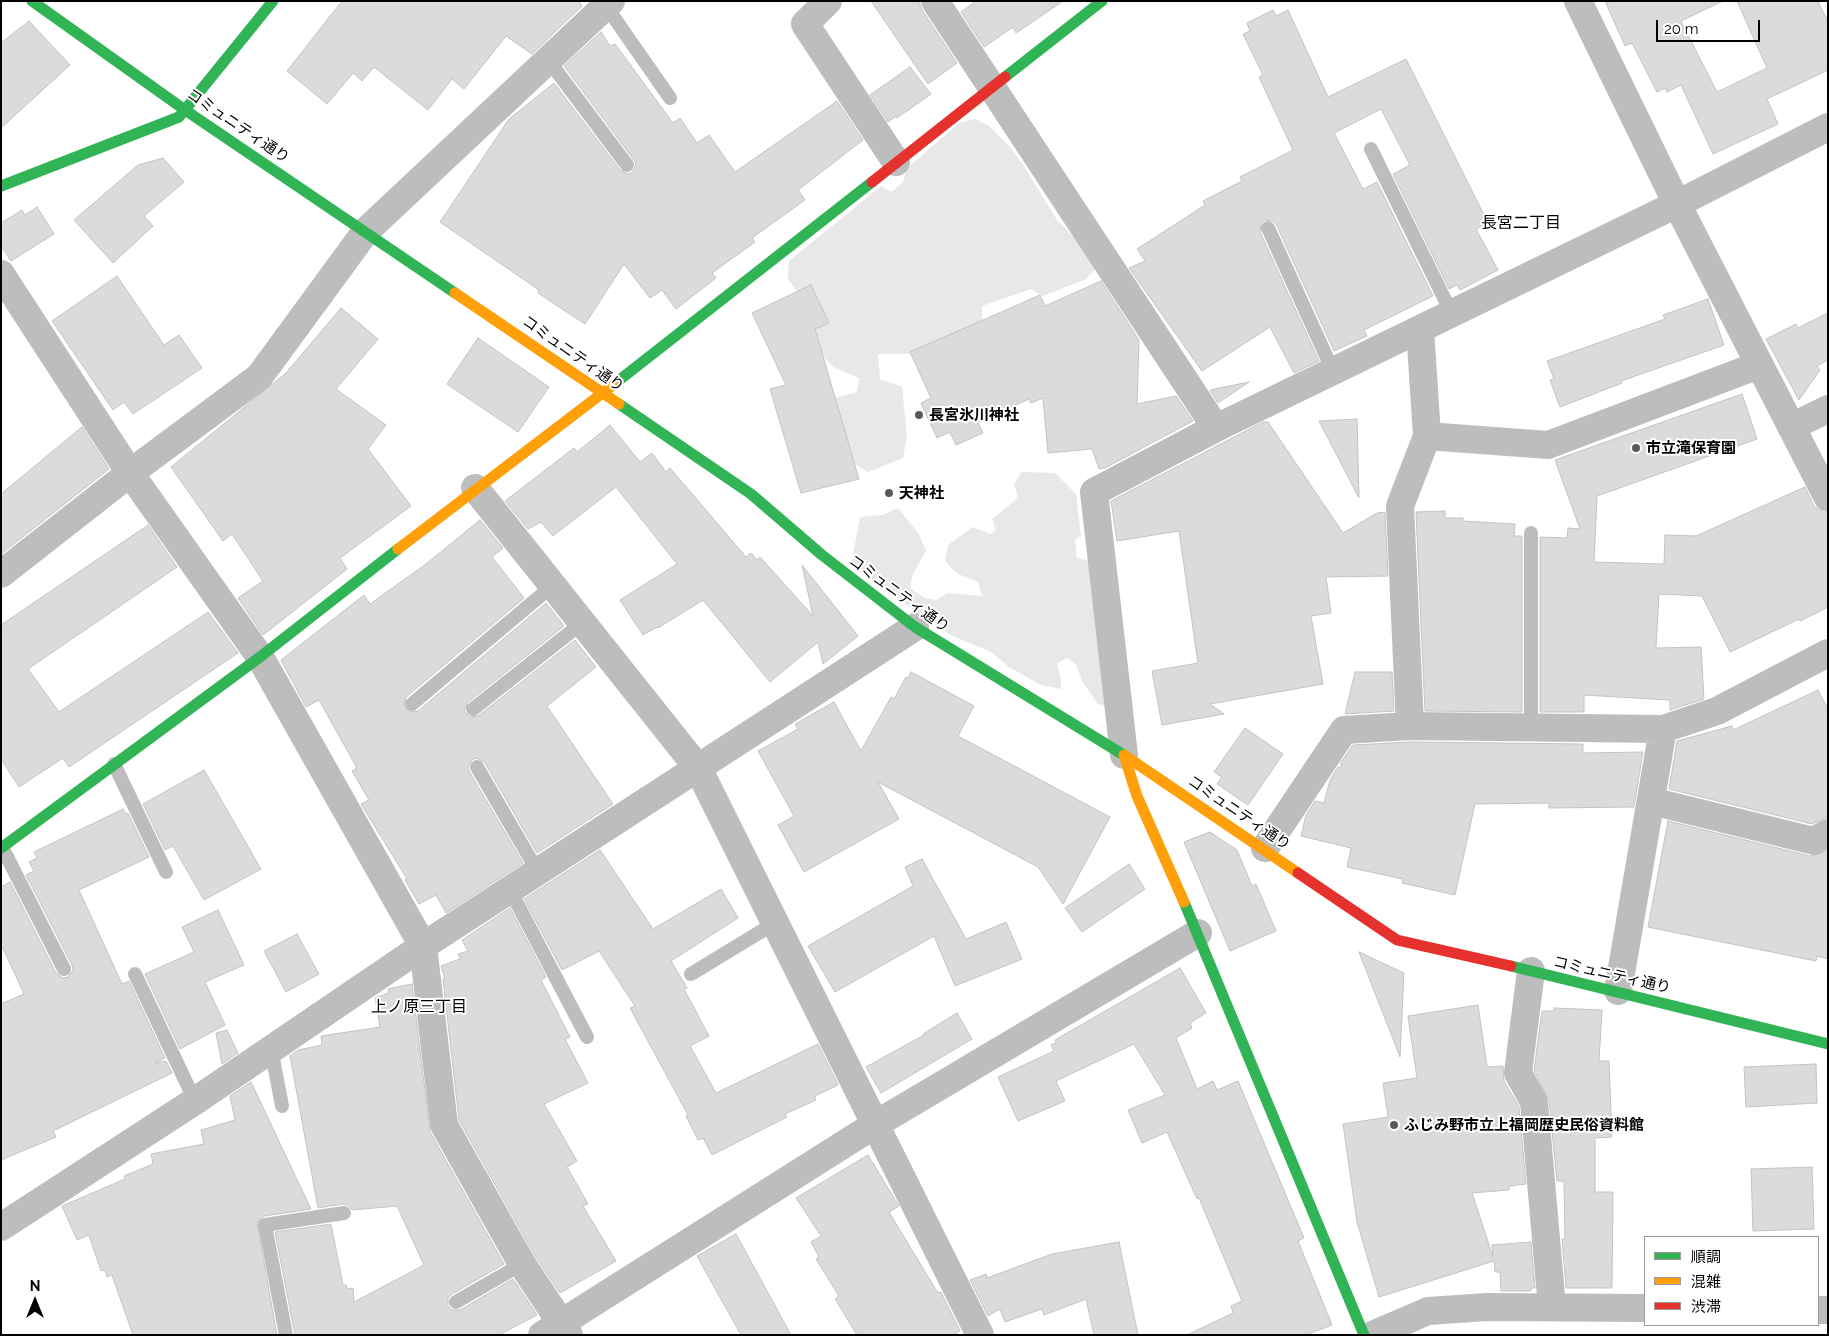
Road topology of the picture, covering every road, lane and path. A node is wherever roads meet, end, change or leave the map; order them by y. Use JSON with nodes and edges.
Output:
{"nodes":[{"id":1,"x":32,"y":1,"type":"edge"},
{"id":2,"x":273,"y":1,"type":"edge"},
{"id":3,"x":828,"y":1,"type":"edge"},
{"id":4,"x":936,"y":1,"type":"edge"},
{"id":5,"x":1102,"y":1,"type":"edge"},
{"id":6,"x":1578,"y":1,"type":"edge"},
{"id":7,"x":609,"y":4,"type":"edge"},
{"id":8,"x":549,"y":61,"type":"junction"},
{"id":9,"x":993,"y":86,"type":"junction"},
{"id":10,"x":670,"y":98,"type":"dead end"},
{"id":11,"x":185,"y":110,"type":"junction"},
{"id":12,"x":1828,"y":127,"type":"edge"},
{"id":13,"x":1371,"y":149,"type":"dead end"},
{"id":14,"x":896,"y":162,"type":"junction"},
{"id":15,"x":627,"y":165,"type":"dead end"},
{"id":16,"x":1,"y":186,"type":"edge"},
{"id":17,"x":1677,"y":204,"type":"junction"},
{"id":18,"x":1268,"y":228,"type":"dead end"},
{"id":19,"x":366,"y":231,"type":"junction"},
{"id":20,"x":1,"y":274,"type":"edge"},
{"id":21,"x":1451,"y":312,"type":"junction"},
{"id":22,"x":1420,"y":329,"type":"junction"},
{"id":23,"x":1759,"y":365,"type":"junction"},
{"id":24,"x":1333,"y":371,"type":"junction"},
{"id":25,"x":602,"y":394,"type":"junction"},
{"id":26,"x":1828,"y":409,"type":"edge"},
{"id":27,"x":1791,"y":427,"type":"junction"},
{"id":28,"x":1216,"y":428,"type":"junction"},
{"id":29,"x":1427,"y":436,"type":"junction"},
{"id":30,"x":130,"y":473,"type":"junction"},
{"id":31,"x":475,"y":488,"type":"junction"},
{"id":32,"x":1828,"y":498,"type":"edge"},
{"id":33,"x":1532,"y":532,"type":"dead end"},
{"id":34,"x":1,"y":574,"type":"edge"},
{"id":35,"x":552,"y":586,"type":"junction"},
{"id":36,"x":582,"y":623,"type":"junction"},
{"id":37,"x":915,"y":627,"type":"junction"},
{"id":38,"x":1828,"y":653,"type":"edge"},
{"id":39,"x":260,"y":657,"type":"junction"},
{"id":40,"x":412,"y":704,"type":"dead end"},
{"id":41,"x":473,"y":709,"type":"dead end"},
{"id":42,"x":1410,"y":726,"type":"junction"},
{"id":43,"x":1530,"y":728,"type":"junction"},
{"id":44,"x":1663,"y":729,"type":"junction"},
{"id":45,"x":1124,"y":755,"type":"junction"},
{"id":46,"x":114,"y":764,"type":"junction"},
{"id":47,"x":477,"y":767,"type":"dead end"},
{"id":48,"x":698,"y":768,"type":"junction"},
{"id":49,"x":1651,"y":800,"type":"junction"},
{"id":50,"x":1828,"y":833,"type":"edge"},
{"id":51,"x":2,"y":847,"type":"edge"},
{"id":52,"x":1265,"y":848,"type":"junction"},
{"id":53,"x":166,"y":872,"type":"dead end"},
{"id":54,"x":538,"y":872,"type":"junction"},
{"id":55,"x":510,"y":890,"type":"junction"},
{"id":56,"x":775,"y":923,"type":"junction"},
{"id":57,"x":1198,"y":932,"type":"junction"},
{"id":58,"x":423,"y":946,"type":"junction"},
{"id":59,"x":64,"y":969,"type":"dead end"},
{"id":60,"x":1532,"y":971,"type":"junction"},
{"id":61,"x":135,"y":974,"type":"dead end"},
{"id":62,"x":691,"y":974,"type":"dead end"},
{"id":63,"x":1618,"y":991,"type":"junction"},
{"id":64,"x":587,"y":1037,"type":"dead end"},
{"id":65,"x":1828,"y":1044,"type":"edge"},
{"id":66,"x":271,"y":1048,"type":"junction"},
{"id":67,"x":195,"y":1101,"type":"junction"},
{"id":68,"x":282,"y":1106,"type":"dead end"},
{"id":69,"x":876,"y":1124,"type":"junction"},
{"id":70,"x":344,"y":1213,"type":"dead end"},
{"id":71,"x":1,"y":1227,"type":"edge"},
{"id":72,"x":522,"y":1264,"type":"junction"},
{"id":73,"x":456,"y":1302,"type":"dead end"},
{"id":74,"x":1552,"y":1307,"type":"junction"},
{"id":75,"x":1644,"y":1308,"type":"edge"},
{"id":76,"x":558,"y":1331,"type":"edge"},
{"id":77,"x":286,"y":1335,"type":"edge"},
{"id":78,"x":980,"y":1335,"type":"edge"},
{"id":79,"x":1364,"y":1335,"type":"edge"},
{"id":80,"x":1372,"y":1335,"type":"edge"}],
"edges":[{"from":1,"to":11,"type":"street","name":"コミュニティ通り"},
{"from":2,"to":11,"type":"street"},
{"from":3,"to":14,"type":"street"},
{"from":4,"to":9,"type":"street"},
{"from":5,"to":9,"type":"street"},
{"from":6,"to":17,"type":"street"},
{"from":7,"to":8,"type":"street"},
{"from":7,"to":10,"type":"lane"},
{"from":8,"to":15,"type":"lane"},
{"from":8,"to":19,"type":"street"},
{"from":9,"to":14,"type":"street"},
{"from":9,"to":28,"type":"street"},
{"from":11,"to":16,"type":"street"},
{"from":11,"to":19,"type":"street","name":"コミュニティ通り"},
{"from":12,"to":17,"type":"street"},
{"from":13,"to":21,"type":"lane"},
{"from":14,"to":25,"type":"street"},
{"from":17,"to":21,"type":"street"},
{"from":17,"to":23,"type":"street"},
{"from":18,"to":24,"type":"lane"},
{"from":19,"to":25,"type":"street","name":"コミュニティ通り"},
{"from":19,"to":30,"type":"street"},
{"from":20,"to":30,"type":"street"},
{"from":21,"to":22,"type":"street"},
{"from":22,"to":24,"type":"street"},
{"from":22,"to":29,"type":"street"},
{"from":23,"to":27,"type":"street"},
{"from":23,"to":29,"type":"street"},
{"from":24,"to":28,"type":"street"},
{"from":25,"to":31,"type":"street"},
{"from":25,"to":37,"type":"street","name":"コミュニティ通り"},
{"from":26,"to":27,"type":"street"},
{"from":27,"to":32,"type":"street"},
{"from":28,"to":45,"type":"street"},
{"from":29,"to":42,"type":"street"},
{"from":30,"to":34,"type":"street"},
{"from":30,"to":39,"type":"street"},
{"from":31,"to":35,"type":"street"},
{"from":31,"to":39,"type":"street"},
{"from":33,"to":43,"type":"lane"},
{"from":35,"to":36,"type":"street"},
{"from":35,"to":40,"type":"lane"},
{"from":36,"to":41,"type":"lane"},
{"from":36,"to":48,"type":"street"},
{"from":37,"to":45,"type":"street","name":"コミュニティ通り"},
{"from":37,"to":48,"type":"street"},
{"from":38,"to":44,"type":"street"},
{"from":39,"to":46,"type":"street"},
{"from":39,"to":58,"type":"street"},
{"from":42,"to":43,"type":"street"},
{"from":42,"to":52,"type":"street"},
{"from":43,"to":44,"type":"street"},
{"from":44,"to":49,"type":"street"},
{"from":45,"to":52,"type":"street","name":"コミュニティ通り"},
{"from":45,"to":57,"type":"street"},
{"from":46,"to":51,"type":"street"},
{"from":46,"to":53,"type":"lane"},
{"from":47,"to":54,"type":"lane"},
{"from":48,"to":54,"type":"street"},
{"from":48,"to":56,"type":"street"},
{"from":49,"to":50,"type":"street"},
{"from":49,"to":63,"type":"street"},
{"from":51,"to":59,"type":"lane"},
{"from":52,"to":60,"type":"street","name":"コミュニティ通り"},
{"from":54,"to":55,"type":"street"},
{"from":55,"to":58,"type":"street"},
{"from":55,"to":64,"type":"lane"},
{"from":56,"to":62,"type":"lane"},
{"from":56,"to":69,"type":"street"},
{"from":57,"to":69,"type":"street"},
{"from":57,"to":79,"type":"street"},
{"from":58,"to":66,"type":"street"},
{"from":58,"to":72,"type":"street"},
{"from":60,"to":63,"type":"street","name":"コミュニティ通り"},
{"from":60,"to":74,"type":"street"},
{"from":61,"to":67,"type":"lane"},
{"from":63,"to":65,"type":"street","name":"コミュニティ通り"},
{"from":66,"to":67,"type":"street"},
{"from":66,"to":68,"type":"lane"},
{"from":67,"to":71,"type":"street"},
{"from":69,"to":76,"type":"street"},
{"from":69,"to":78,"type":"street"},
{"from":70,"to":77,"type":"lane"},
{"from":72,"to":73,"type":"lane"},
{"from":72,"to":76,"type":"street"},
{"from":74,"to":75,"type":"street"},
{"from":74,"to":80,"type":"street"}]}
